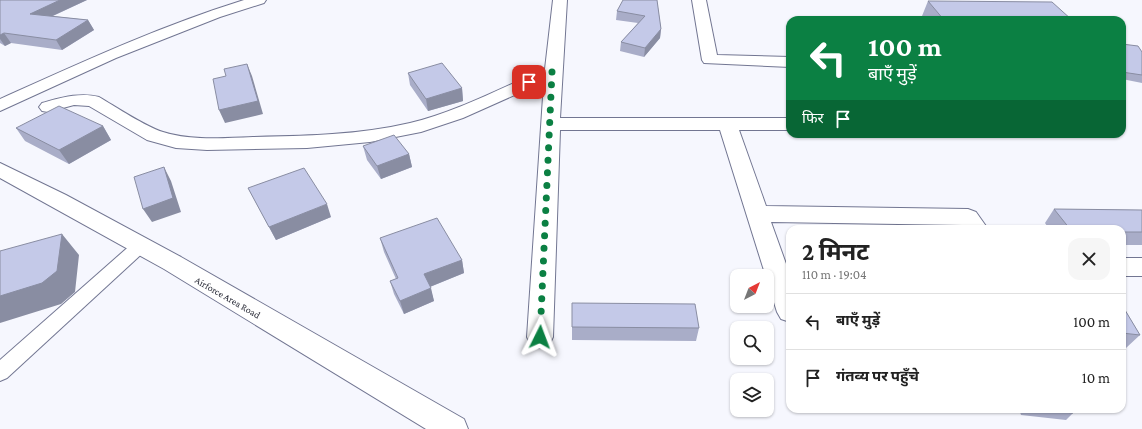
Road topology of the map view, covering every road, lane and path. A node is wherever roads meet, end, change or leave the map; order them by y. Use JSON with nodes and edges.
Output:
{"nodes":[{"id":1,"x":259,"y":0,"type":"edge"},
{"id":2,"x":560,"y":0,"type":"edge"},
{"id":3,"x":698,"y":0,"type":"edge"},
{"id":4,"x":786,"y":62,"type":"edge"},
{"id":5,"x":82,"y":67,"type":"junction"},
{"id":6,"x":552,"y":72,"type":"junction"},
{"id":7,"x":0,"y":94,"type":"edge"},
{"id":8,"x":0,"y":106,"type":"edge"},
{"id":9,"x":48,"y":107,"type":"dead end"},
{"id":10,"x":550,"y":124,"type":"junction"},
{"id":11,"x":728,"y":124,"type":"junction"},
{"id":12,"x":786,"y":124,"type":"edge"},
{"id":13,"x":0,"y":170,"type":"edge"},
{"id":14,"x":757,"y":214,"type":"junction"},
{"id":15,"x":974,"y":225,"type":"edge"},
{"id":16,"x":140,"y":246,"type":"junction"},
{"id":17,"x":1126,"y":267,"type":"edge"},
{"id":18,"x":1142,"y":267,"type":"edge"},
{"id":19,"x":786,"y":300,"type":"edge"},
{"id":20,"x":540,"y":337,"type":"dead end"},
{"id":21,"x":0,"y":372,"type":"edge"},
{"id":22,"x":453,"y":429,"type":"edge"}],
"edges":[{"from":1,"to":5,"type":"street"},
{"from":2,"to":6,"type":"street"},
{"from":3,"to":4,"type":"street"},
{"from":5,"to":7,"type":"street"},
{"from":5,"to":8,"type":"street"},
{"from":6,"to":9,"type":"street"},
{"from":6,"to":10,"type":"street"},
{"from":10,"to":11,"type":"street"},
{"from":10,"to":20,"type":"street"},
{"from":11,"to":12,"type":"street"},
{"from":11,"to":14,"type":"street"},
{"from":13,"to":16,"type":"street","name":"Airforce Area Road"},
{"from":14,"to":15,"type":"street"},
{"from":14,"to":19,"type":"street"},
{"from":16,"to":21,"type":"lane"},
{"from":16,"to":22,"type":"street","name":"Airforce Area Road"},
{"from":17,"to":18,"type":"street"}]}
